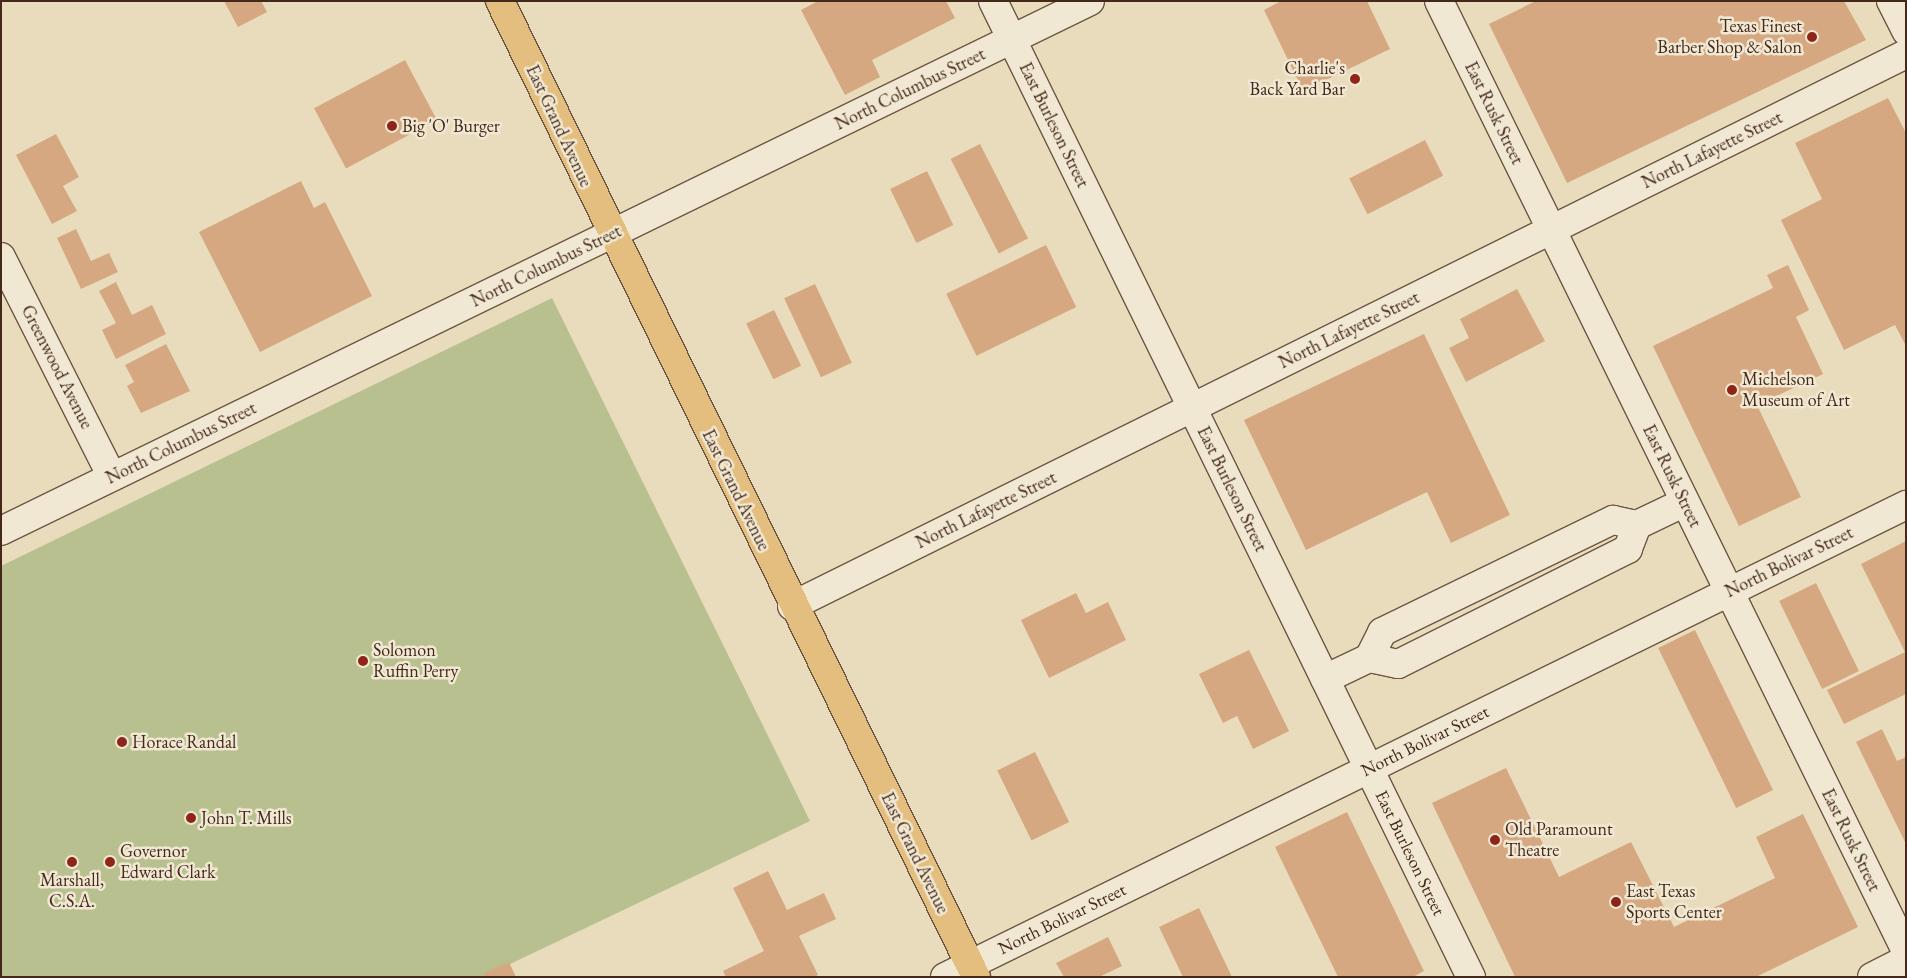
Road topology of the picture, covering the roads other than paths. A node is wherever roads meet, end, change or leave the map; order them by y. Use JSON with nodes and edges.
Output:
{"nodes":[{"id":1,"x":500,"y":1,"type":"edge"},
{"id":2,"x":993,"y":1,"type":"edge"},
{"id":3,"x":1090,"y":1,"type":"edge"},
{"id":4,"x":1439,"y":1,"type":"edge"},
{"id":5,"x":1891,"y":1,"type":"edge"},
{"id":6,"x":1906,"y":31,"type":"edge"},
{"id":7,"x":1012,"y":40,"type":"junction"},
{"id":8,"x":1906,"y":54,"type":"edge"},
{"id":9,"x":1551,"y":230,"type":"junction"},
{"id":10,"x":610,"y":234,"type":"junction"},
{"id":11,"x":1,"y":257,"type":"edge"},
{"id":12,"x":1192,"y":408,"type":"junction"},
{"id":13,"x":112,"y":477,"type":"junction"},
{"id":14,"x":1685,"y":502,"type":"junction"},
{"id":15,"x":1906,"y":505,"type":"edge"},
{"id":16,"x":1637,"y":525,"type":"junction"},
{"id":17,"x":1,"y":531,"type":"edge"},
{"id":18,"x":1729,"y":592,"type":"junction"},
{"id":19,"x":792,"y":606,"type":"junction"},
{"id":20,"x":1369,"y":658,"type":"junction"},
{"id":21,"x":1325,"y":680,"type":"junction"},
{"id":22,"x":1369,"y":768,"type":"junction"},
{"id":23,"x":1906,"y":952,"type":"edge"},
{"id":24,"x":1906,"y":960,"type":"edge"},
{"id":25,"x":973,"y":971,"type":"edge"},
{"id":26,"x":945,"y":977,"type":"edge"},
{"id":27,"x":1471,"y":977,"type":"edge"},
{"id":28,"x":1872,"y":977,"type":"edge"}],
"edges":[{"from":1,"to":10,"type":"highway","name":"East Grand Avenue"},
{"from":2,"to":7,"type":"street","name":"East Burleson Street"},
{"from":3,"to":7,"type":"street","name":"North Columbus Street"},
{"from":4,"to":9,"type":"street","name":"East Rusk Street"},
{"from":5,"to":6,"type":"street"},
{"from":7,"to":10,"type":"street","name":"North Columbus Street"},
{"from":7,"to":12,"type":"street","name":"East Burleson Street"},
{"from":8,"to":9,"type":"street","name":"North Lafayette Street"},
{"from":9,"to":12,"type":"street","name":"North Lafayette Street"},
{"from":9,"to":14,"type":"street","name":"East Rusk Street"},
{"from":10,"to":13,"type":"street","name":"North Columbus Street"},
{"from":10,"to":19,"type":"highway","name":"East Grand Avenue"},
{"from":11,"to":13,"type":"street","name":"Greenwood Avenue"},
{"from":12,"to":19,"type":"street","name":"North Lafayette Street"},
{"from":12,"to":21,"type":"street","name":"East Burleson Street"},
{"from":13,"to":17,"type":"street","name":"North Columbus Street"},
{"from":14,"to":16,"type":"street"},
{"from":14,"to":18,"type":"street","name":"East Rusk Street"},
{"from":15,"to":18,"type":"street","name":"North Bolivar Street"},
{"from":16,"to":20,"type":"street"},
{"from":16,"to":20,"type":"street"},
{"from":18,"to":22,"type":"street","name":"North Bolivar Street"},
{"from":18,"to":23,"type":"street","name":"East Rusk Street"},
{"from":19,"to":25,"type":"highway","name":"East Grand Avenue"},
{"from":20,"to":21,"type":"street"},
{"from":21,"to":22,"type":"street","name":"East Burleson Street"},
{"from":22,"to":25,"type":"street","name":"North Bolivar Street"},
{"from":22,"to":27,"type":"street","name":"East Burleson Street"},
{"from":24,"to":28,"type":"street"},
{"from":25,"to":26,"type":"street","name":"North Bolivar Street"}]}
